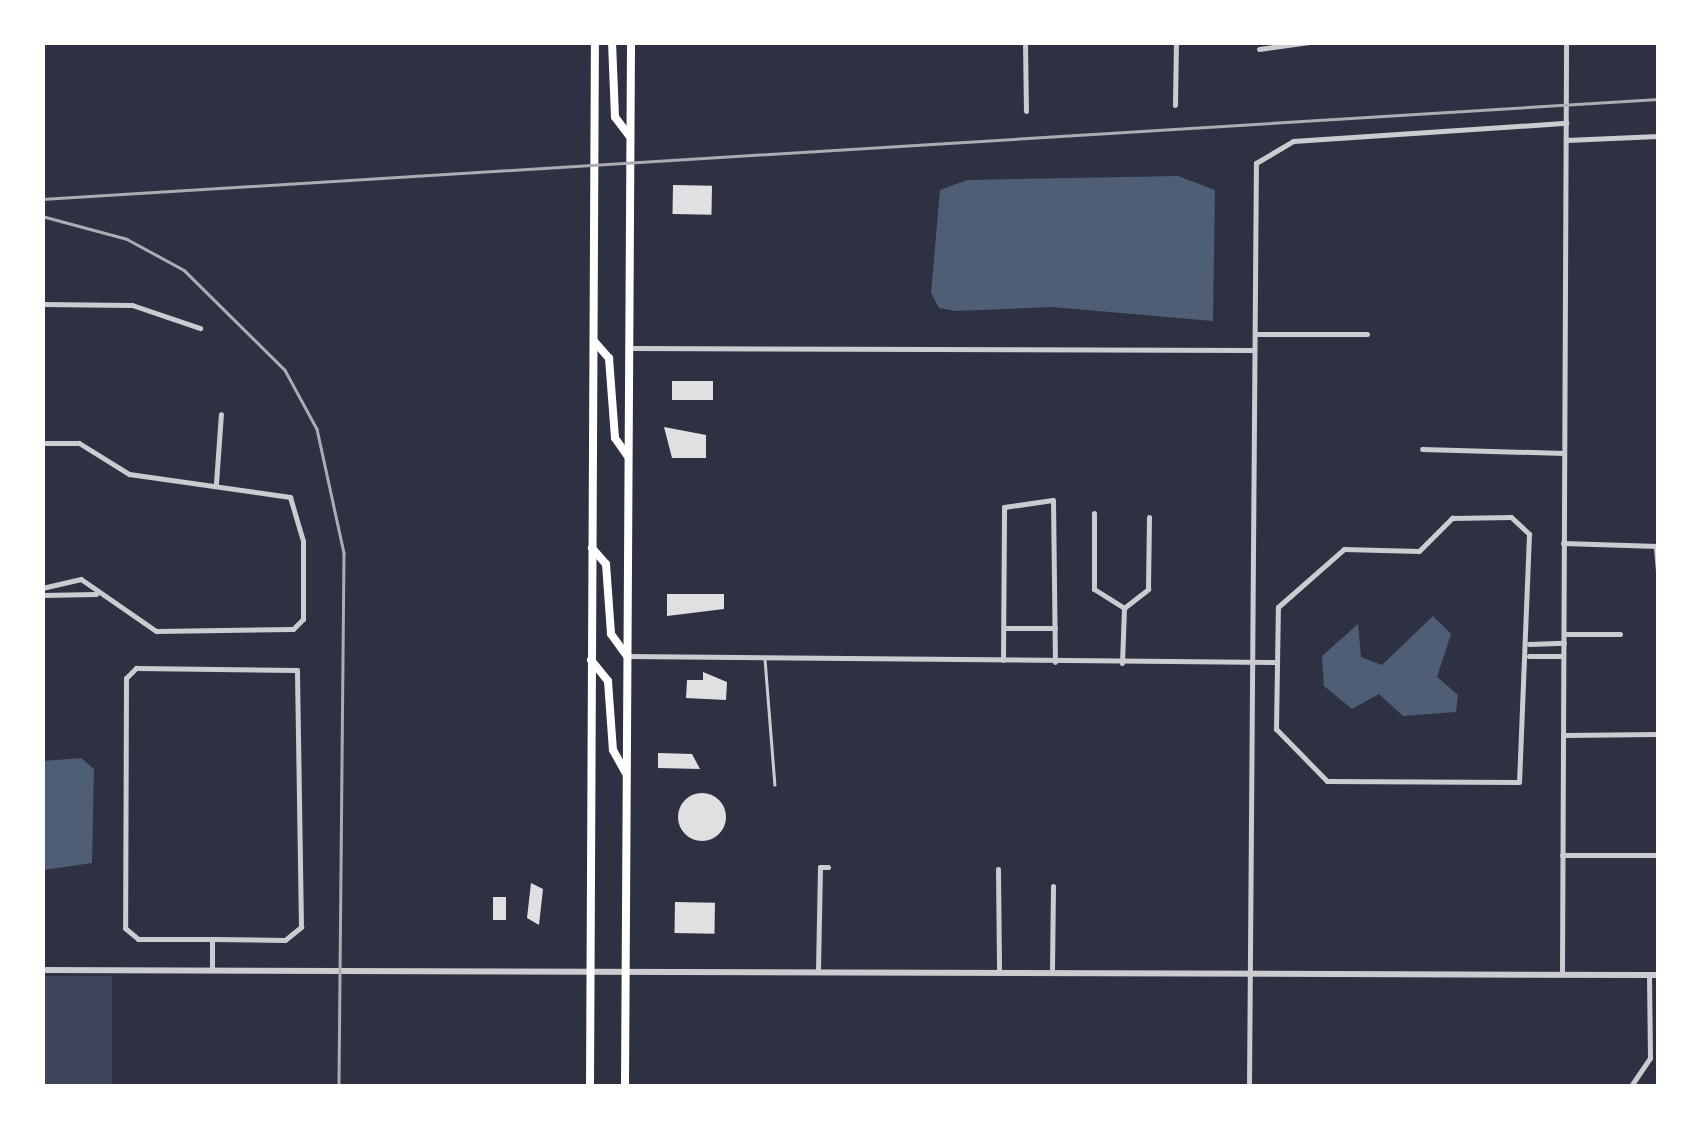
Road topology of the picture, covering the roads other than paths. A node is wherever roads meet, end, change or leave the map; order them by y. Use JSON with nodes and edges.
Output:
{"nodes":[{"id":1,"x":595,"y":42,"type":"edge"},
{"id":2,"x":612,"y":42,"type":"edge"},
{"id":3,"x":630,"y":42,"type":"edge"},
{"id":4,"x":1026,"y":42,"type":"edge"},
{"id":5,"x":1176,"y":42,"type":"edge"},
{"id":6,"x":1310,"y":42,"type":"edge"},
{"id":7,"x":1566,"y":42,"type":"edge"},
{"id":8,"x":1258,"y":49,"type":"dead end"},
{"id":9,"x":1175,"y":105,"type":"dead end"},
{"id":10,"x":1026,"y":111,"type":"dead end"},
{"id":11,"x":1566,"y":123,"type":"junction"},
{"id":12,"x":1658,"y":136,"type":"edge"},
{"id":13,"x":630,"y":137,"type":"junction"},
{"id":14,"x":1566,"y":140,"type":"junction"},
{"id":15,"x":42,"y":304,"type":"edge"},
{"id":16,"x":200,"y":328,"type":"dead end"},
{"id":17,"x":1254,"y":334,"type":"junction"},
{"id":18,"x":1367,"y":334,"type":"dead end"},
{"id":19,"x":594,"y":342,"type":"junction"},
{"id":20,"x":628,"y":348,"type":"junction"},
{"id":21,"x":1254,"y":350,"type":"junction"},
{"id":22,"x":220,"y":414,"type":"dead end"},
{"id":23,"x":42,"y":443,"type":"edge"},
{"id":24,"x":1422,"y":449,"type":"dead end"},
{"id":25,"x":1564,"y":453,"type":"junction"},
{"id":26,"x":627,"y":455,"type":"junction"},
{"id":27,"x":216,"y":483,"type":"junction"},
{"id":28,"x":1094,"y":513,"type":"dead end"},
{"id":29,"x":1149,"y":517,"type":"dead end"},
{"id":30,"x":1563,"y":543,"type":"junction"},
{"id":31,"x":1657,"y":547,"type":"edge"},
{"id":32,"x":592,"y":548,"type":"junction"},
{"id":33,"x":1658,"y":572,"type":"edge"},
{"id":34,"x":42,"y":591,"type":"edge"},
{"id":35,"x":96,"y":594,"type":"junction"},
{"id":36,"x":1124,"y":608,"type":"junction"},
{"id":37,"x":1004,"y":628,"type":"junction"},
{"id":38,"x":1055,"y":628,"type":"junction"},
{"id":39,"x":1564,"y":634,"type":"junction"},
{"id":40,"x":1620,"y":634,"type":"dead end"},
{"id":41,"x":1529,"y":644,"type":"junction"},
{"id":42,"x":1564,"y":644,"type":"junction"},
{"id":43,"x":626,"y":656,"type":"junction"},
{"id":44,"x":1529,"y":656,"type":"junction"},
{"id":45,"x":1564,"y":656,"type":"junction"},
{"id":46,"x":765,"y":658,"type":"junction"},
{"id":47,"x":591,"y":660,"type":"junction"},
{"id":48,"x":1003,"y":661,"type":"junction"},
{"id":49,"x":1055,"y":662,"type":"junction"},
{"id":50,"x":1250,"y":662,"type":"junction"},
{"id":51,"x":1277,"y":662,"type":"junction"},
{"id":52,"x":1122,"y":663,"type":"junction"},
{"id":53,"x":1658,"y":734,"type":"edge"},
{"id":54,"x":1562,"y":735,"type":"junction"},
{"id":55,"x":626,"y":773,"type":"junction"},
{"id":56,"x":774,"y":785,"type":"dead end"},
{"id":57,"x":1562,"y":855,"type":"junction"},
{"id":58,"x":1658,"y":855,"type":"edge"},
{"id":59,"x":828,"y":867,"type":"dead end"},
{"id":60,"x":998,"y":869,"type":"dead end"},
{"id":61,"x":1053,"y":886,"type":"dead end"},
{"id":62,"x":212,"y":940,"type":"junction"},
{"id":63,"x":212,"y":969,"type":"junction"},
{"id":64,"x":1052,"y":969,"type":"junction"},
{"id":65,"x":42,"y":970,"type":"edge"},
{"id":66,"x":590,"y":970,"type":"junction"},
{"id":67,"x":626,"y":970,"type":"junction"},
{"id":68,"x":818,"y":970,"type":"junction"},
{"id":69,"x":999,"y":970,"type":"junction"},
{"id":70,"x":1249,"y":974,"type":"junction"},
{"id":71,"x":1562,"y":974,"type":"junction"},
{"id":72,"x":1649,"y":974,"type":"junction"},
{"id":73,"x":1658,"y":974,"type":"edge"},
{"id":74,"x":590,"y":1086,"type":"edge"},
{"id":75,"x":625,"y":1086,"type":"edge"},
{"id":76,"x":1249,"y":1086,"type":"edge"},
{"id":77,"x":1632,"y":1086,"type":"edge"}],
"edges":[{"from":1,"to":19,"type":"main road"},
{"from":2,"to":13,"type":"main road"},
{"from":3,"to":13,"type":"main road"},
{"from":4,"to":10,"type":"street"},
{"from":5,"to":9,"type":"street"},
{"from":6,"to":8,"type":"street"},
{"from":7,"to":11,"type":"street"},
{"from":11,"to":14,"type":"street"},
{"from":11,"to":17,"type":"street"},
{"from":12,"to":14,"type":"street"},
{"from":13,"to":20,"type":"main road"},
{"from":14,"to":25,"type":"street"},
{"from":15,"to":16,"type":"street"},
{"from":17,"to":18,"type":"street"},
{"from":17,"to":21,"type":"street"},
{"from":19,"to":26,"type":"main road"},
{"from":19,"to":32,"type":"main road"},
{"from":20,"to":21,"type":"street"},
{"from":20,"to":26,"type":"main road"},
{"from":21,"to":50,"type":"street"},
{"from":22,"to":27,"type":"street"},
{"from":23,"to":27,"type":"street"},
{"from":24,"to":25,"type":"street"},
{"from":25,"to":30,"type":"street"},
{"from":26,"to":43,"type":"main road"},
{"from":27,"to":35,"type":"street"},
{"from":28,"to":36,"type":"street"},
{"from":29,"to":36,"type":"street"},
{"from":30,"to":31,"type":"street"},
{"from":30,"to":39,"type":"street"},
{"from":31,"to":33,"type":"street"},
{"from":32,"to":43,"type":"main road"},
{"from":32,"to":47,"type":"main road"},
{"from":34,"to":35,"type":"street"},
{"from":34,"to":35,"type":"street"},
{"from":36,"to":52,"type":"street"},
{"from":37,"to":38,"type":"street"},
{"from":37,"to":38,"type":"street"},
{"from":37,"to":48,"type":"street"},
{"from":38,"to":49,"type":"street"},
{"from":39,"to":40,"type":"street"},
{"from":39,"to":42,"type":"street"},
{"from":41,"to":42,"type":"street"},
{"from":41,"to":44,"type":"street"},
{"from":41,"to":51,"type":"street"},
{"from":42,"to":45,"type":"street"},
{"from":43,"to":46,"type":"street"},
{"from":43,"to":55,"type":"main road"},
{"from":44,"to":45,"type":"street"},
{"from":44,"to":51,"type":"street"},
{"from":45,"to":54,"type":"street"},
{"from":46,"to":48,"type":"street"},
{"from":46,"to":56,"type":"lane"},
{"from":47,"to":55,"type":"main road"},
{"from":47,"to":66,"type":"main road"},
{"from":48,"to":49,"type":"street"},
{"from":49,"to":52,"type":"street"},
{"from":50,"to":51,"type":"street"},
{"from":50,"to":52,"type":"street"},
{"from":50,"to":70,"type":"street"},
{"from":53,"to":54,"type":"street"},
{"from":54,"to":57,"type":"street"},
{"from":55,"to":67,"type":"main road"},
{"from":57,"to":58,"type":"street"},
{"from":57,"to":71,"type":"street"},
{"from":59,"to":68,"type":"street"},
{"from":60,"to":69,"type":"street"},
{"from":61,"to":64,"type":"street"},
{"from":62,"to":62,"type":"street"},
{"from":62,"to":63,"type":"street"},
{"from":63,"to":65,"type":"street"},
{"from":63,"to":66,"type":"street"},
{"from":64,"to":69,"type":"street"},
{"from":64,"to":70,"type":"street"},
{"from":66,"to":67,"type":"street"},
{"from":66,"to":74,"type":"main road"},
{"from":67,"to":68,"type":"street"},
{"from":67,"to":75,"type":"main road"},
{"from":68,"to":69,"type":"street"},
{"from":70,"to":71,"type":"street"},
{"from":70,"to":76,"type":"street"},
{"from":71,"to":72,"type":"street"},
{"from":72,"to":73,"type":"street"},
{"from":72,"to":77,"type":"street"}]}
